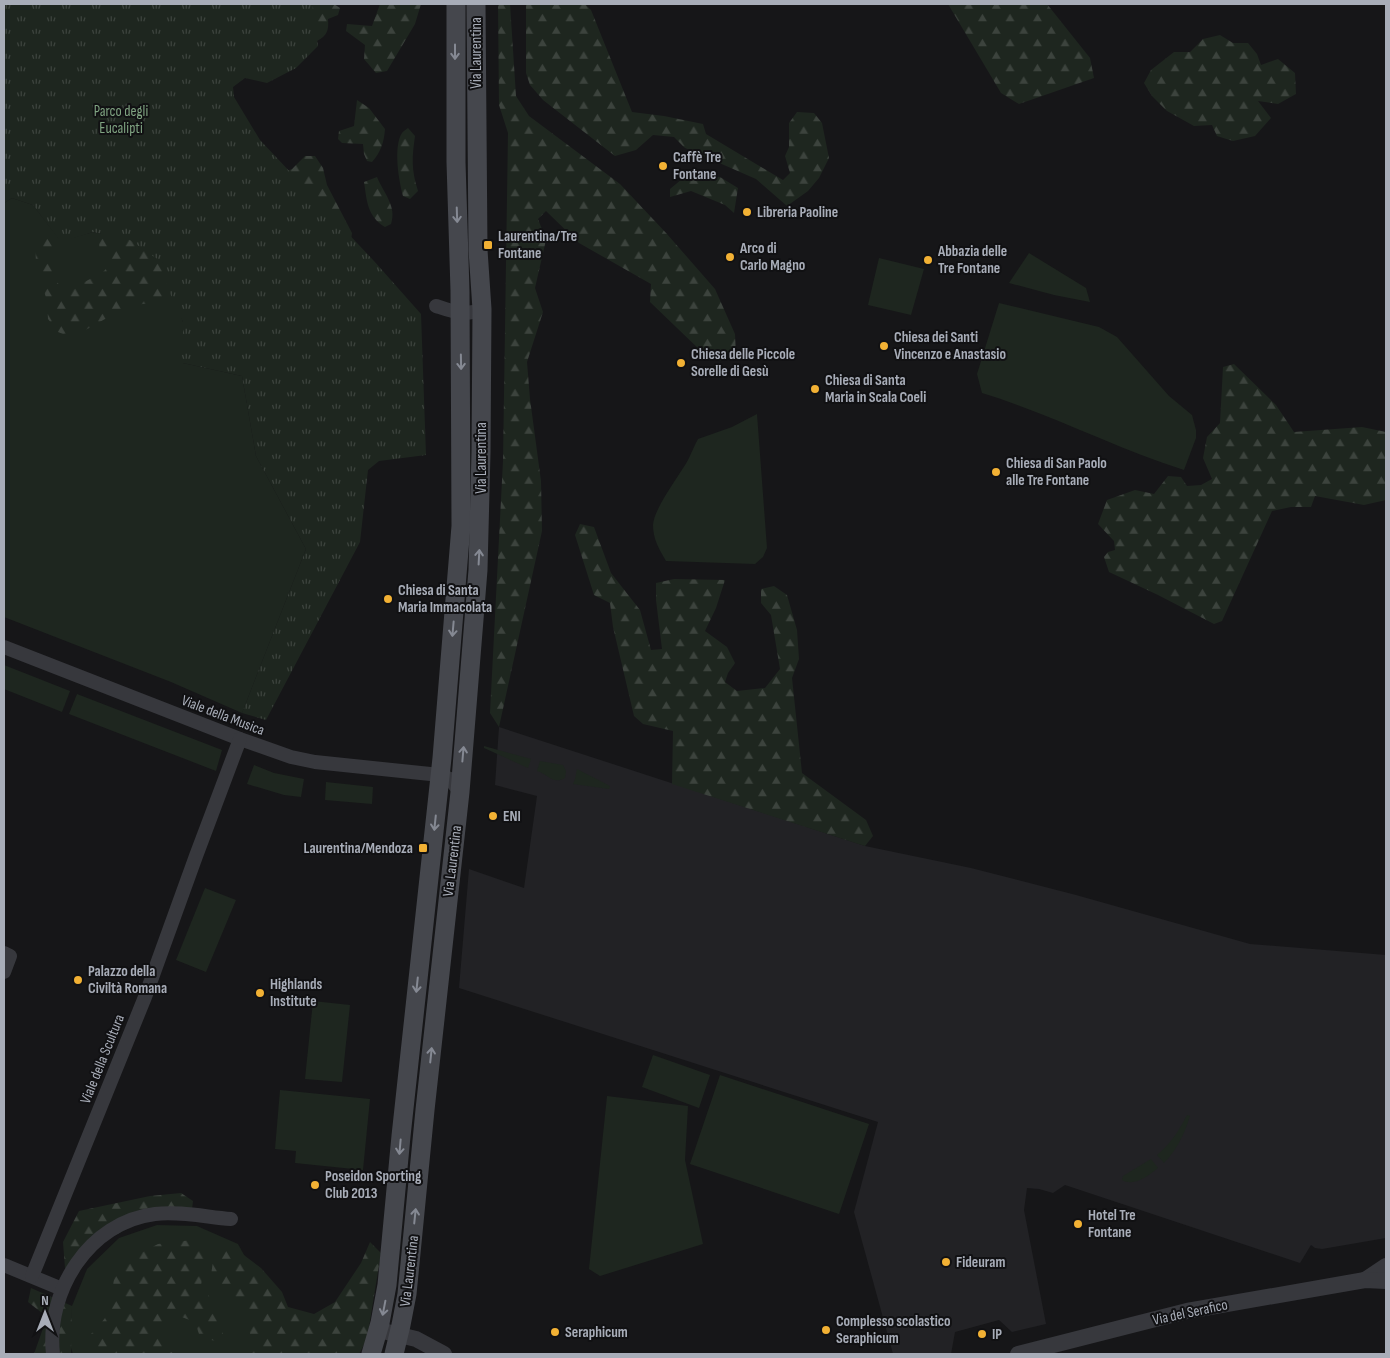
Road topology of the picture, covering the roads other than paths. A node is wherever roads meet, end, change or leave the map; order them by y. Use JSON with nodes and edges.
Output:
{"nodes":[{"id":1,"x":456,"y":4,"type":"edge"},
{"id":2,"x":476,"y":4,"type":"edge"},
{"id":3,"x":436,"y":306,"type":"dead end"},
{"id":4,"x":482,"y":309,"type":"junction"},
{"id":5,"x":460,"y":313,"type":"junction"},
{"id":6,"x":4,"y":647,"type":"edge"},
{"id":7,"x":240,"y":739,"type":"junction"},
{"id":8,"x":440,"y":775,"type":"junction"},
{"id":9,"x":460,"y":792,"type":"junction"},
{"id":10,"x":426,"y":908,"type":"junction"},
{"id":11,"x":446,"y":910,"type":"junction"},
{"id":12,"x":4,"y":953,"type":"edge"},
{"id":13,"x":4,"y":972,"type":"edge"},
{"id":14,"x":231,"y":1219,"type":"dead end"},
{"id":15,"x":4,"y":1266,"type":"edge"},
{"id":16,"x":1386,"y":1266,"type":"edge"},
{"id":17,"x":32,"y":1276,"type":"junction"},
{"id":18,"x":1365,"y":1280,"type":"junction"},
{"id":19,"x":1386,"y":1281,"type":"edge"},
{"id":20,"x":62,"y":1289,"type":"junction"},
{"id":21,"x":379,"y":1330,"type":"junction"},
{"id":22,"x":399,"y":1334,"type":"junction"},
{"id":23,"x":53,"y":1354,"type":"edge"},
{"id":24,"x":371,"y":1354,"type":"edge"},
{"id":25,"x":394,"y":1354,"type":"edge"},
{"id":26,"x":444,"y":1354,"type":"edge"},
{"id":27,"x":1023,"y":1354,"type":"edge"}],
"edges":[{"from":1,"to":5,"type":"main road","name":"Via Laurentina","one_way":true},
{"from":2,"to":4,"type":"main road","name":"Via Laurentina"},
{"from":3,"to":5,"type":"street"},
{"from":4,"to":5,"type":"street"},
{"from":9,"to":4,"type":"main road","name":"Via Laurentina","one_way":true},
{"from":5,"to":8,"type":"main road","name":"Via Laurentina","one_way":true},
{"from":6,"to":7,"type":"street","name":"Viale della Musica"},
{"from":7,"to":8,"type":"street","name":"Viale della Musica"},
{"from":7,"to":17,"type":"street","name":"Viale della Scultura"},
{"from":8,"to":9,"type":"street"},
{"from":8,"to":10,"type":"main road","name":"Via Laurentina","one_way":true},
{"from":9,"to":11,"type":"main road","name":"Via Laurentina"},
{"from":10,"to":11,"type":"street","name":"Via Laurentina"},
{"from":10,"to":21,"type":"main road","name":"Via Laurentina","one_way":true},
{"from":22,"to":11,"type":"main road","name":"Via Laurentina","one_way":true},
{"from":12,"to":13,"type":"street"},
{"from":14,"to":20,"type":"street"},
{"from":15,"to":17,"type":"street"},
{"from":16,"to":18,"type":"street","name":"Via del Serafico"},
{"from":17,"to":20,"type":"street"},
{"from":18,"to":19,"type":"street","name":"Via del Serafico"},
{"from":18,"to":27,"type":"street","name":"Via del Serafico"},
{"from":20,"to":23,"type":"street"},
{"from":21,"to":22,"type":"street"},
{"from":21,"to":24,"type":"main road","name":"Via Laurentina"},
{"from":22,"to":25,"type":"main road","name":"Via Laurentina"},
{"from":22,"to":26,"type":"street"}]}
